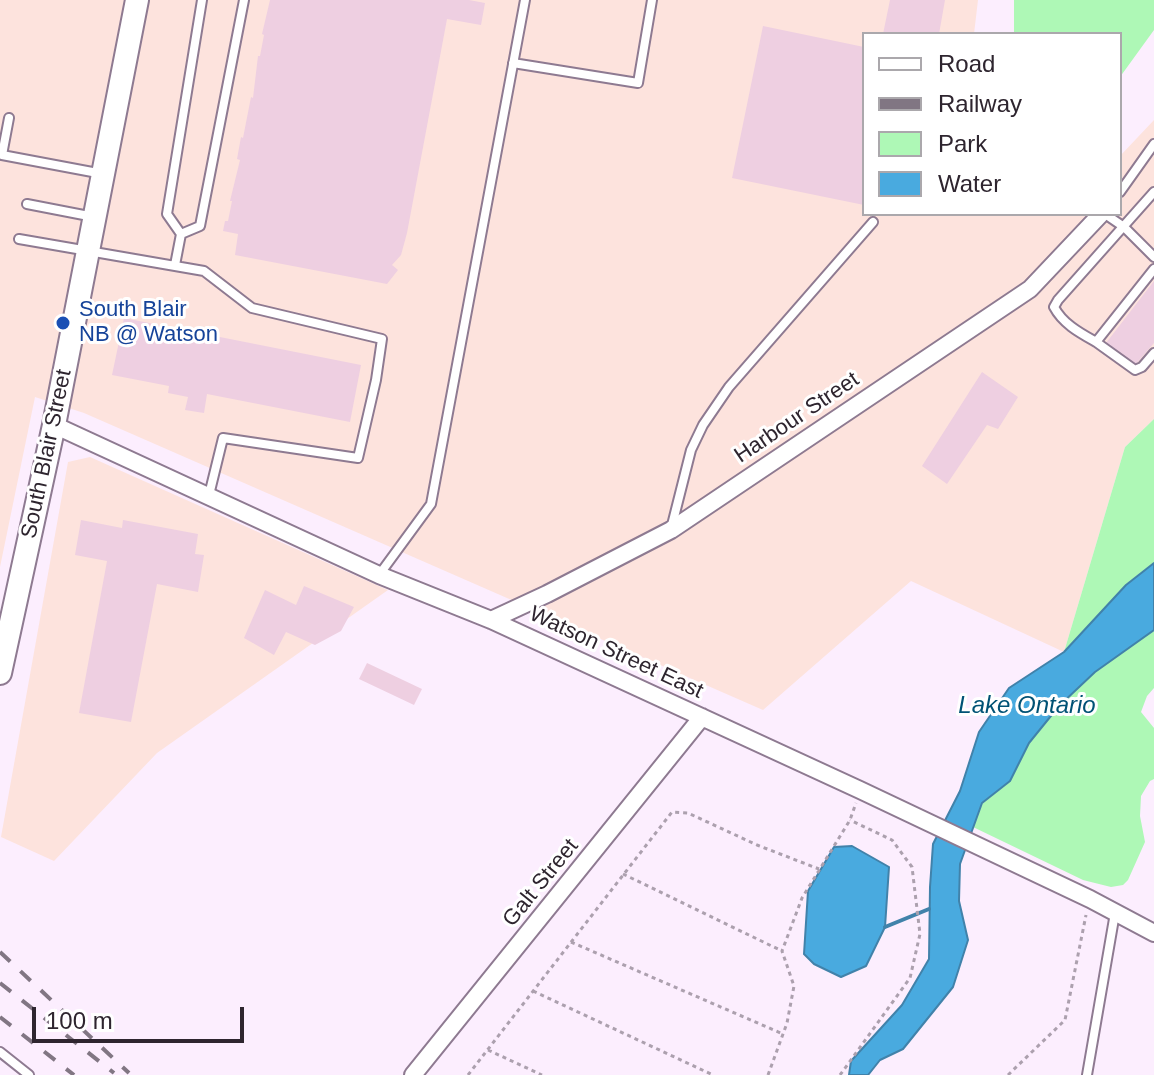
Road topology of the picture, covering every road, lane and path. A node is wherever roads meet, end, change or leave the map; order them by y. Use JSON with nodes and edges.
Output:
{"nodes":[{"id":1,"x":137,"y":0,"type":"edge"},
{"id":2,"x":202,"y":0,"type":"edge"},
{"id":3,"x":244,"y":0,"type":"edge"},
{"id":4,"x":525,"y":0,"type":"edge"},
{"id":5,"x":652,"y":0,"type":"edge"},
{"id":6,"x":513,"y":63,"type":"junction"},
{"id":7,"x":9,"y":118,"type":"dead end"},
{"id":8,"x":1154,"y":144,"type":"edge"},
{"id":9,"x":103,"y":174,"type":"junction"},
{"id":10,"x":1122,"y":189,"type":"edge"},
{"id":11,"x":1154,"y":192,"type":"edge"},
{"id":12,"x":27,"y":204,"type":"dead end"},
{"id":13,"x":1101,"y":216,"type":"edge"},
{"id":14,"x":1106,"y":216,"type":"edge"},
{"id":15,"x":95,"y":217,"type":"junction"},
{"id":16,"x":873,"y":222,"type":"dead end"},
{"id":17,"x":1124,"y":227,"type":"junction"},
{"id":18,"x":181,"y":234,"type":"junction"},
{"id":19,"x":19,"y":239,"type":"dead end"},
{"id":20,"x":88,"y":252,"type":"junction"},
{"id":21,"x":1154,"y":257,"type":"edge"},
{"id":22,"x":175,"y":265,"type":"junction"},
{"id":23,"x":1154,"y":269,"type":"edge"},
{"id":24,"x":1096,"y":342,"type":"junction"},
{"id":25,"x":1154,"y":353,"type":"edge"},
{"id":26,"x":54,"y":425,"type":"junction"},
{"id":27,"x":209,"y":496,"type":"junction"},
{"id":28,"x":671,"y":530,"type":"junction"},
{"id":29,"x":379,"y":575,"type":"junction"},
{"id":30,"x":491,"y":620,"type":"junction"},
{"id":31,"x":0,"y":673,"type":"edge"},
{"id":32,"x":702,"y":717,"type":"junction"},
{"id":33,"x":860,"y":790,"type":"junction"},
{"id":34,"x":850,"y":820,"type":"junction"},
{"id":35,"x":819,"y":869,"type":"junction"},
{"id":36,"x":623,"y":874,"type":"junction"},
{"id":37,"x":1090,"y":899,"type":"junction"},
{"id":38,"x":1115,"y":913,"type":"junction"},
{"id":39,"x":1154,"y":933,"type":"edge"},
{"id":40,"x":571,"y":942,"type":"junction"},
{"id":41,"x":782,"y":951,"type":"junction"},
{"id":42,"x":533,"y":991,"type":"junction"},
{"id":43,"x":783,"y":1034,"type":"junction"},
{"id":44,"x":488,"y":1050,"type":"junction"},
{"id":45,"x":0,"y":1052,"type":"edge"},
{"id":46,"x":29,"y":1075,"type":"edge"},
{"id":47,"x":413,"y":1075,"type":"edge"},
{"id":48,"x":468,"y":1075,"type":"edge"},
{"id":49,"x":542,"y":1075,"type":"edge"},
{"id":50,"x":713,"y":1075,"type":"edge"},
{"id":51,"x":768,"y":1075,"type":"edge"},
{"id":52,"x":840,"y":1075,"type":"edge"},
{"id":53,"x":1008,"y":1075,"type":"edge"},
{"id":54,"x":1087,"y":1075,"type":"edge"}],
"edges":[{"from":1,"to":9,"type":"street","name":"South Blair Street"},
{"from":2,"to":18,"type":"lane"},
{"from":3,"to":18,"type":"lane"},
{"from":4,"to":6,"type":"lane"},
{"from":5,"to":6,"type":"lane"},
{"from":6,"to":29,"type":"lane"},
{"from":7,"to":9,"type":"lane"},
{"from":8,"to":10,"type":"lane"},
{"from":9,"to":15,"type":"street","name":"South Blair Street"},
{"from":11,"to":17,"type":"lane"},
{"from":12,"to":15,"type":"lane"},
{"from":13,"to":28,"type":"street","name":"Harbour Street"},
{"from":14,"to":17,"type":"lane"},
{"from":15,"to":20,"type":"street","name":"South Blair Street"},
{"from":16,"to":28,"type":"lane"},
{"from":17,"to":21,"type":"lane"},
{"from":17,"to":24,"type":"lane"},
{"from":18,"to":22,"type":"lane"},
{"from":19,"to":20,"type":"lane"},
{"from":20,"to":22,"type":"lane"},
{"from":20,"to":26,"type":"street","name":"South Blair Street"},
{"from":22,"to":27,"type":"lane"},
{"from":23,"to":24,"type":"lane"},
{"from":24,"to":25,"type":"lane"},
{"from":26,"to":27,"type":"street","name":"Watson Street East"},
{"from":26,"to":31,"type":"street","name":"South Blair Street"},
{"from":27,"to":29,"type":"street","name":"Watson Street East"},
{"from":28,"to":30,"type":"street","name":"Harbour Street"},
{"from":29,"to":30,"type":"street","name":"Watson Street East"},
{"from":30,"to":32,"type":"street","name":"Watson Street East"},
{"from":32,"to":33,"type":"street","name":"Watson Street East"},
{"from":32,"to":47,"type":"street","name":"Galt Street"},
{"from":33,"to":34,"type":"path"},
{"from":33,"to":37,"type":"street","name":"Watson Street East"},
{"from":34,"to":35,"type":"path"},
{"from":34,"to":52,"type":"path"},
{"from":35,"to":36,"type":"path"},
{"from":35,"to":41,"type":"path"},
{"from":36,"to":40,"type":"path"},
{"from":36,"to":41,"type":"path"},
{"from":37,"to":38,"type":"street","name":"Watson Street East"},
{"from":37,"to":53,"type":"path"},
{"from":38,"to":39,"type":"street","name":"Watson Street East"},
{"from":38,"to":54,"type":"lane"},
{"from":40,"to":42,"type":"path"},
{"from":40,"to":43,"type":"path"},
{"from":41,"to":43,"type":"path"},
{"from":42,"to":44,"type":"path"},
{"from":42,"to":50,"type":"path"},
{"from":43,"to":51,"type":"path"},
{"from":44,"to":48,"type":"path"},
{"from":44,"to":49,"type":"path"},
{"from":45,"to":46,"type":"lane"}]}
